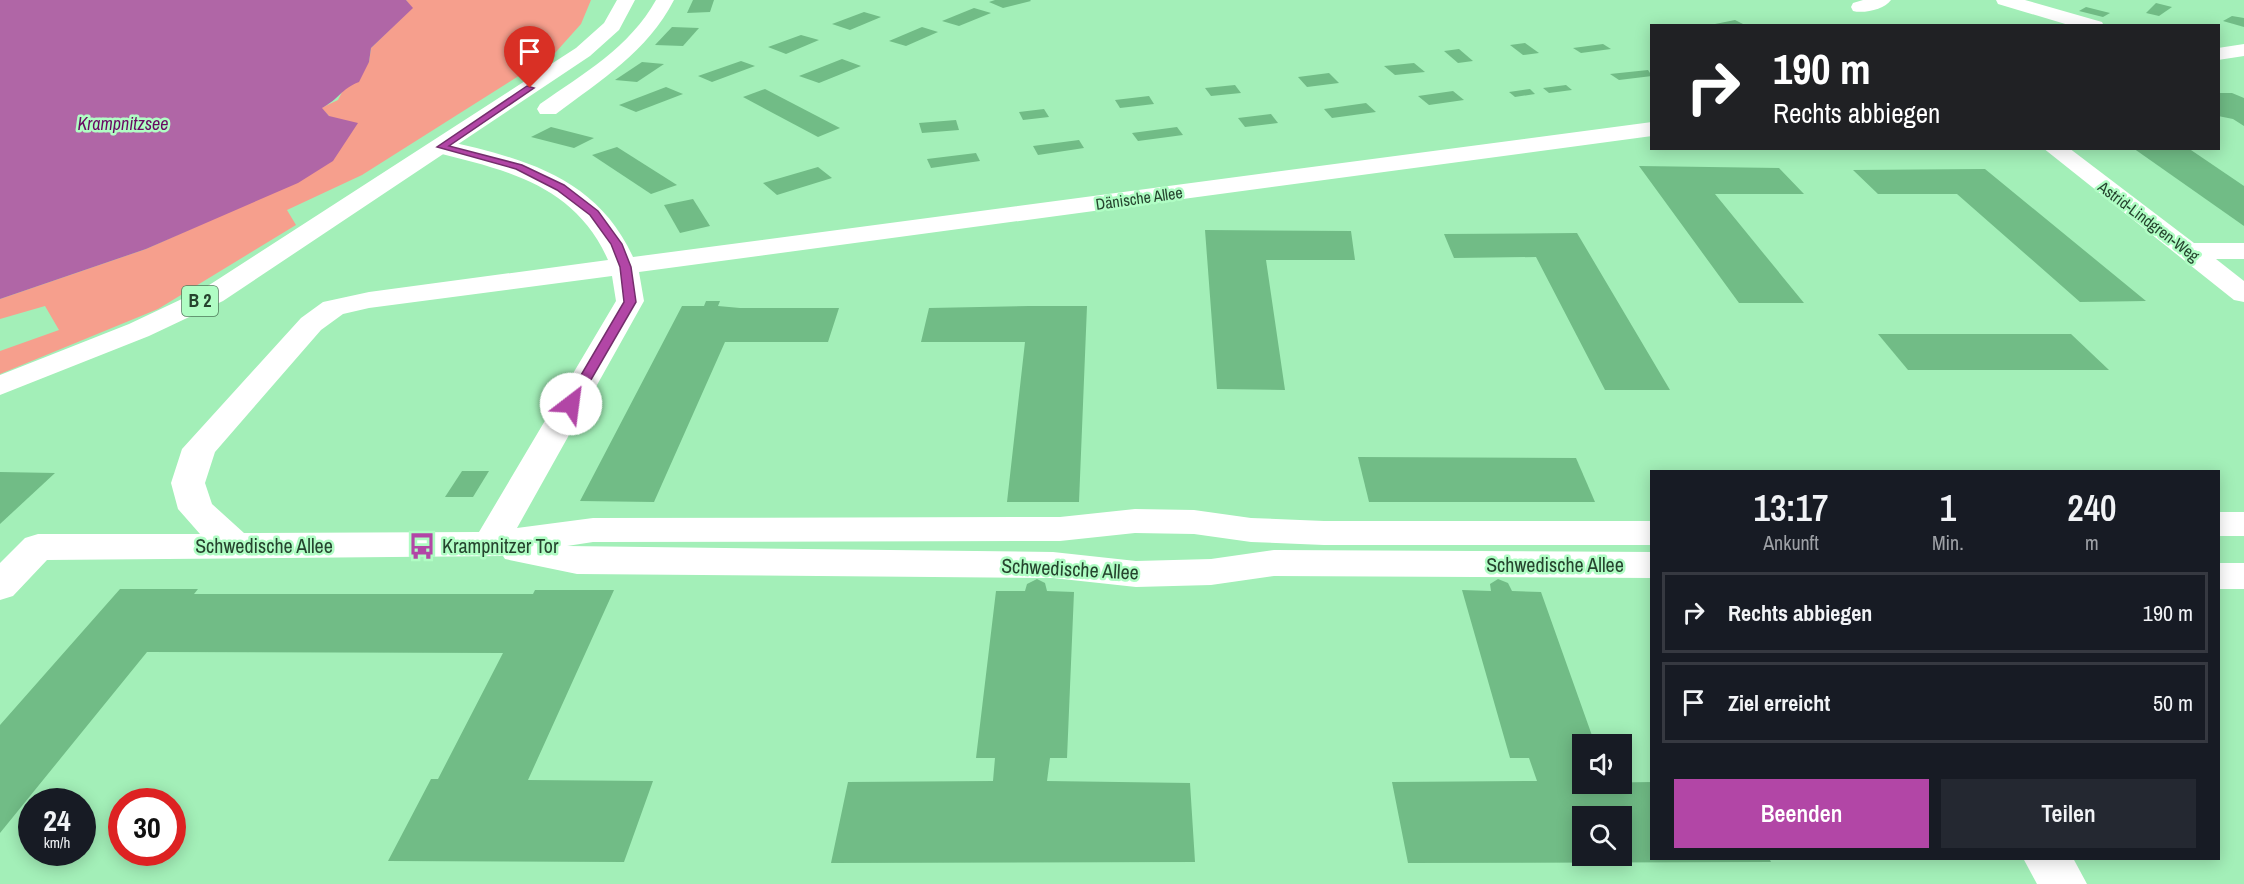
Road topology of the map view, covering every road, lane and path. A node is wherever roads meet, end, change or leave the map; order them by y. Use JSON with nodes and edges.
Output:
{"nodes":[{"id":1,"x":626,"y":0,"type":"edge"},
{"id":2,"x":665,"y":0,"type":"edge"},
{"id":3,"x":1882,"y":0,"type":"edge"},
{"id":4,"x":2005,"y":0,"type":"edge"},
{"id":5,"x":1860,"y":7,"type":"dead end"},
{"id":6,"x":2088,"y":24,"type":"edge"},
{"id":7,"x":2244,"y":50,"type":"edge"},
{"id":8,"x":2220,"y":54,"type":"edge"},
{"id":9,"x":548,"y":109,"type":"dead end"},
{"id":10,"x":1650,"y":129,"type":"edge"},
{"id":11,"x":442,"y":147,"type":"junction"},
{"id":12,"x":2057,"y":150,"type":"edge"},
{"id":13,"x":2188,"y":251,"type":"junction"},
{"id":14,"x":2244,"y":251,"type":"edge"},
{"id":15,"x":626,"y":267,"type":"junction"},
{"id":16,"x":2244,"y":294,"type":"edge"},
{"id":17,"x":0,"y":386,"type":"edge"},
{"id":18,"x":2220,"y":524,"type":"edge"},
{"id":19,"x":2244,"y":524,"type":"edge"},
{"id":20,"x":1650,"y":533,"type":"edge"},
{"id":21,"x":235,"y":546,"type":"junction"},
{"id":22,"x":490,"y":546,"type":"junction"},
{"id":23,"x":1650,"y":565,"type":"edge"},
{"id":24,"x":2220,"y":576,"type":"edge"},
{"id":25,"x":2244,"y":576,"type":"edge"},
{"id":26,"x":0,"y":586,"type":"edge"},
{"id":27,"x":2047,"y":860,"type":"edge"},
{"id":28,"x":2063,"y":884,"type":"edge"}],
"edges":[{"from":1,"to":11,"type":"street","number":"B 2"},
{"from":2,"to":9,"type":"street"},
{"from":3,"to":5,"type":"street"},
{"from":4,"to":6,"type":"street"},
{"from":7,"to":8,"type":"street"},
{"from":10,"to":15,"type":"street","name":"Dänische Allee"},
{"from":11,"to":15,"type":"street"},
{"from":11,"to":17,"type":"street","number":"B 2"},
{"from":12,"to":13,"type":"street","name":"Astrid-Lindgren-Weg"},
{"from":13,"to":14,"type":"street"},
{"from":13,"to":16,"type":"street","name":"Astrid-Lindgren-Weg"},
{"from":15,"to":21,"type":"street","name":"Dänische Allee"},
{"from":15,"to":22,"type":"street"},
{"from":18,"to":19,"type":"street"},
{"from":20,"to":22,"type":"street","name":"Schwedische Allee"},
{"from":21,"to":22,"type":"street","name":"Schwedische Allee"},
{"from":21,"to":26,"type":"street","name":"Schwedische Allee"},
{"from":22,"to":23,"type":"street","name":"Schwedische Allee"},
{"from":24,"to":25,"type":"street"},
{"from":27,"to":28,"type":"street"}]}
